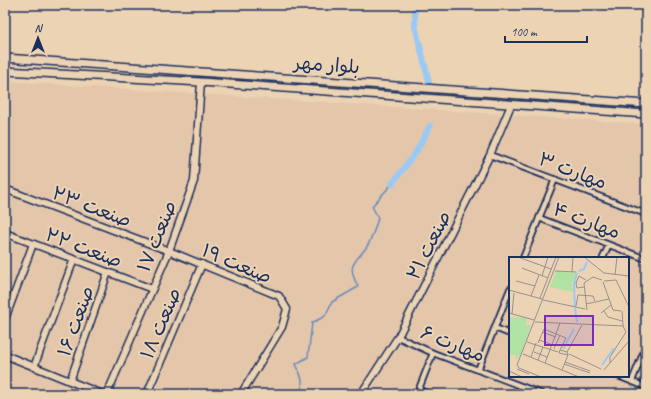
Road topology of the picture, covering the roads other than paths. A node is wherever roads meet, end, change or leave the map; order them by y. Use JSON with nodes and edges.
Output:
{"nodes":[{"id":1,"x":5,"y":58,"type":"edge"},
{"id":2,"x":5,"y":71,"type":"edge"},
{"id":3,"x":201,"y":82,"type":"junction"},
{"id":4,"x":413,"y":87,"type":"junction"},
{"id":5,"x":411,"y":97,"type":"junction"},
{"id":6,"x":511,"y":104,"type":"junction"},
{"id":7,"x":646,"y":104,"type":"edge"},
{"id":8,"x":646,"y":114,"type":"edge"},
{"id":9,"x":490,"y":155,"type":"junction"},
{"id":10,"x":555,"y":179,"type":"junction"},
{"id":11,"x":5,"y":189,"type":"edge"},
{"id":12,"x":646,"y":214,"type":"edge"},
{"id":13,"x":539,"y":218,"type":"junction"},
{"id":14,"x":5,"y":233,"type":"edge"},
{"id":15,"x":33,"y":244,"type":"junction"},
{"id":16,"x":609,"y":245,"type":"junction"},
{"id":17,"x":169,"y":251,"type":"junction"},
{"id":18,"x":523,"y":257,"type":"edge"},
{"id":19,"x":603,"y":257,"type":"edge"},
{"id":20,"x":74,"y":259,"type":"junction"},
{"id":21,"x":646,"y":259,"type":"edge"},
{"id":22,"x":202,"y":264,"type":"junction"},
{"id":23,"x":108,"y":272,"type":"junction"},
{"id":24,"x":152,"y":289,"type":"junction"},
{"id":25,"x":509,"y":292,"type":"edge"},
{"id":26,"x":5,"y":319,"type":"edge"},
{"id":27,"x":494,"y":328,"type":"junction"},
{"id":28,"x":509,"y":334,"type":"edge"},
{"id":29,"x":398,"y":337,"type":"junction"},
{"id":30,"x":646,"y":346,"type":"edge"},
{"id":31,"x":433,"y":353,"type":"junction"},
{"id":32,"x":5,"y":355,"type":"edge"},
{"id":33,"x":34,"y":366,"type":"junction"},
{"id":34,"x":478,"y":370,"type":"junction"},
{"id":35,"x":620,"y":377,"type":"edge"},
{"id":36,"x":70,"y":381,"type":"junction"},
{"id":37,"x":632,"y":382,"type":"junction"},
{"id":38,"x":646,"y":387,"type":"edge"},
{"id":39,"x":418,"y":392,"type":"edge"},
{"id":40,"x":102,"y":394,"type":"edge"},
{"id":41,"x":107,"y":394,"type":"edge"},
{"id":42,"x":147,"y":394,"type":"edge"},
{"id":43,"x":242,"y":394,"type":"edge"},
{"id":44,"x":361,"y":394,"type":"edge"},
{"id":45,"x":429,"y":394,"type":"edge"},
{"id":46,"x":542,"y":394,"type":"edge"}],
"edges":[{"from":1,"to":4,"type":"main road","name":"بلوار مهر"},
{"from":2,"to":3,"type":"main road","name":"بلوار مهر"},
{"from":3,"to":5,"type":"main road","name":"بلوار مهر"},
{"from":3,"to":17,"type":"street","name":"صنعت ۱۷"},
{"from":4,"to":5,"type":"main road"},
{"from":4,"to":7,"type":"main road","name":"بلوار مهر"},
{"from":5,"to":6,"type":"main road","name":"بلوار مهر"},
{"from":6,"to":8,"type":"main road","name":"بلوار مهر"},
{"from":6,"to":9,"type":"street","name":"صنعت ۲۱"},
{"from":9,"to":10,"type":"street","name":"مهارت ۳"},
{"from":9,"to":29,"type":"street","name":"صنعت ۲۱"},
{"from":10,"to":12,"type":"street","name":"مهارت ۳"},
{"from":10,"to":13,"type":"street"},
{"from":11,"to":17,"type":"street","name":"صنعت ۲۳"},
{"from":13,"to":16,"type":"street","name":"مهارت ۴"},
{"from":13,"to":18,"type":"street"},
{"from":14,"to":15,"type":"street","name":"صنعت ۲۲"},
{"from":15,"to":20,"type":"street","name":"صنعت ۲۲"},
{"from":15,"to":26,"type":"street"},
{"from":16,"to":19,"type":"street"},
{"from":16,"to":21,"type":"street","name":"مهارت ۴"},
{"from":17,"to":22,"type":"street","name":"صنعت ۱۹"},
{"from":17,"to":24,"type":"street","name":"صنعت ۱۷"},
{"from":20,"to":23,"type":"street","name":"صنعت ۲۲"},
{"from":20,"to":33,"type":"street"},
{"from":22,"to":42,"type":"street","name":"صنعت ۱۸"},
{"from":22,"to":43,"type":"street","name":"صنعت ۱۹"},
{"from":23,"to":24,"type":"street","name":"صنعت ۲۲"},
{"from":23,"to":36,"type":"street","name":"صنعت ۱۶"},
{"from":24,"to":41,"type":"street","name":"صنعت ۱۷"},
{"from":25,"to":27,"type":"street"},
{"from":27,"to":28,"type":"street"},
{"from":27,"to":34,"type":"street"},
{"from":29,"to":31,"type":"street","name":"مهارت ۶"},
{"from":29,"to":44,"type":"street","name":"صنعت ۲۱"},
{"from":30,"to":37,"type":"street"},
{"from":31,"to":34,"type":"street","name":"مهارت ۶"},
{"from":31,"to":39,"type":"street"},
{"from":32,"to":33,"type":"street"},
{"from":33,"to":36,"type":"street"},
{"from":34,"to":46,"type":"street","name":"مهارت ۶"},
{"from":35,"to":37,"type":"street"},
{"from":36,"to":40,"type":"street"},
{"from":37,"to":38,"type":"street"},
{"from":39,"to":45,"type":"street"}]}
